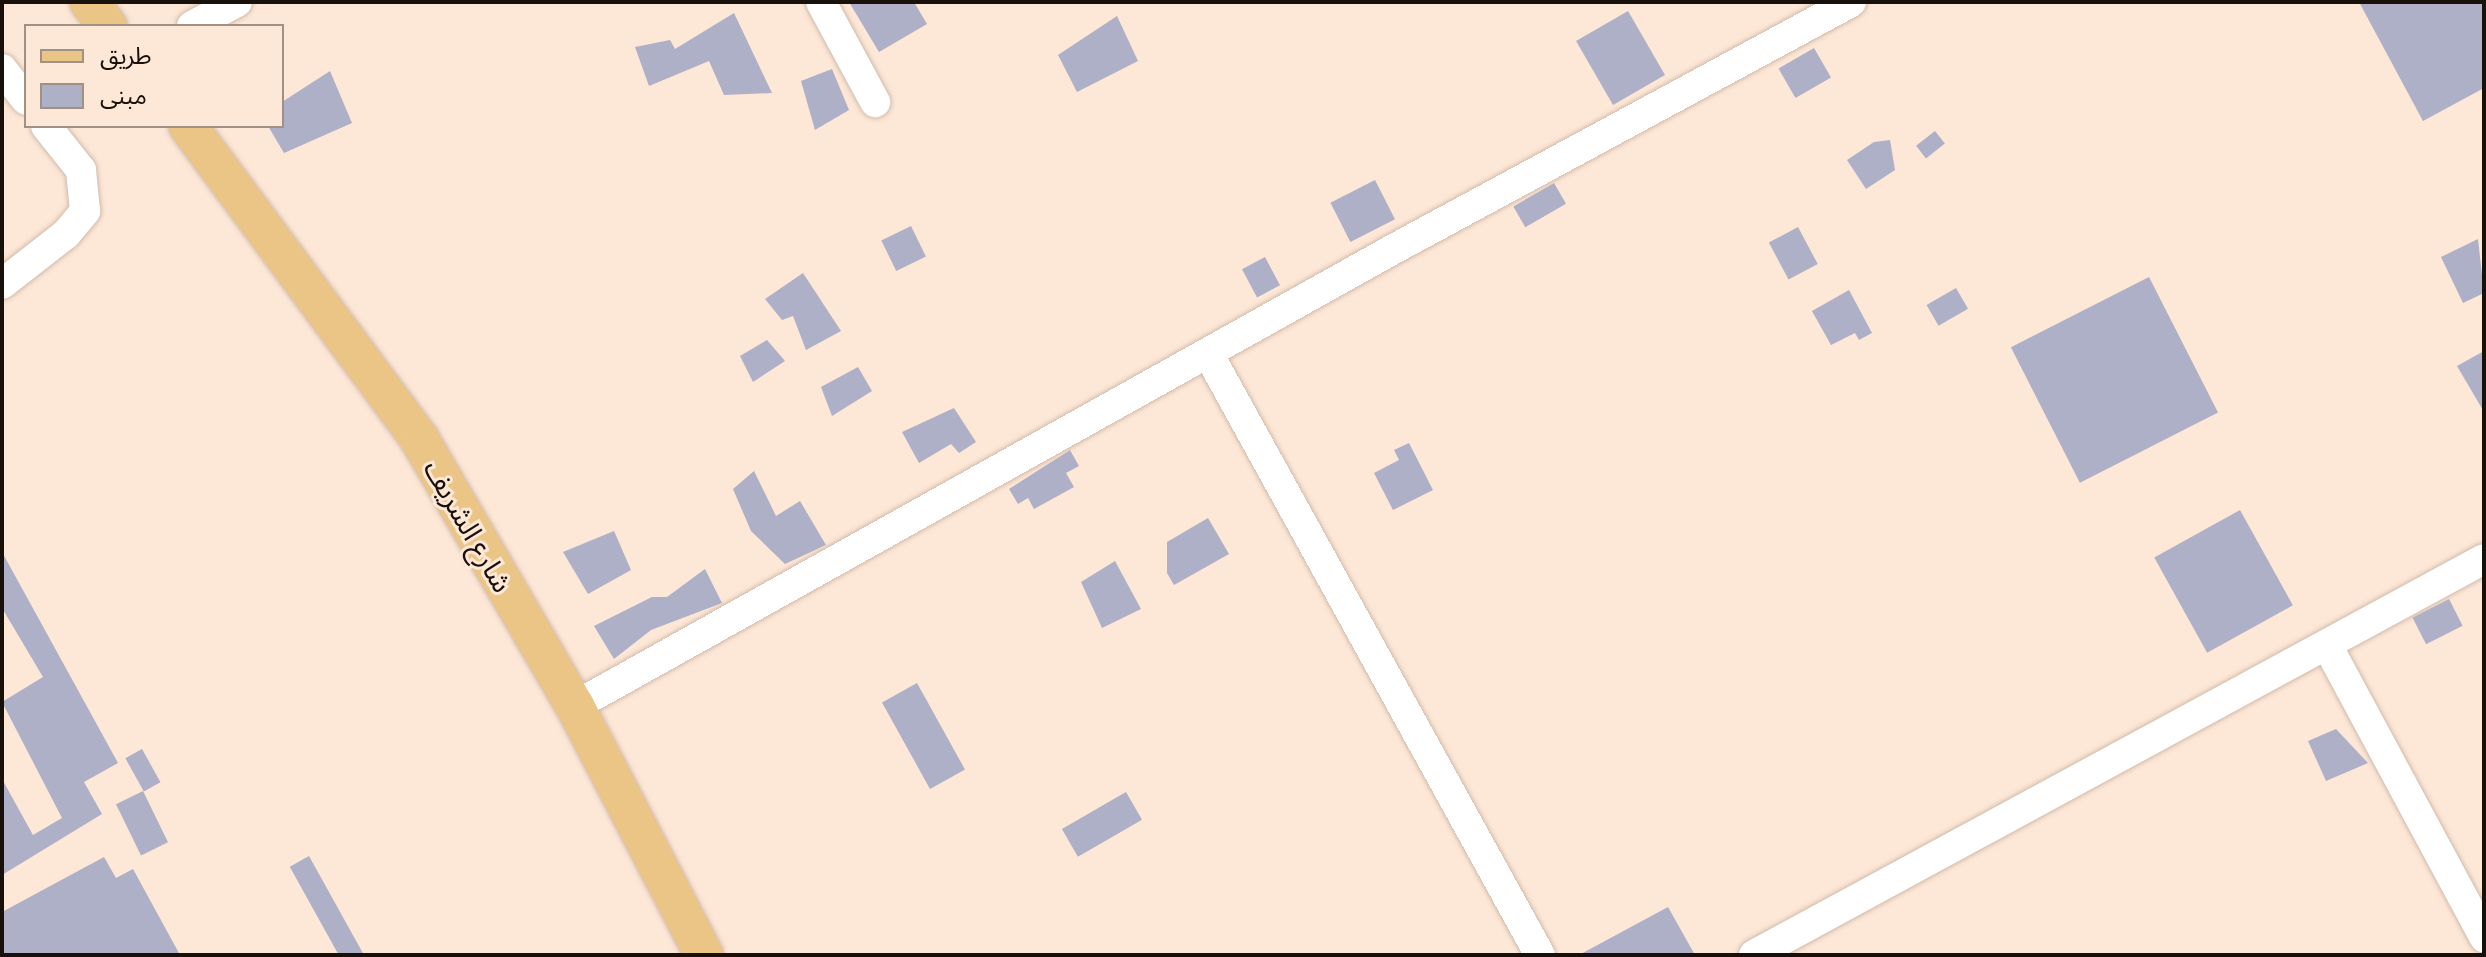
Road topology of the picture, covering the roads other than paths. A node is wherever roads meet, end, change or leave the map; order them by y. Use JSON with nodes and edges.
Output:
{"nodes":[{"id":1,"x":89,"y":2,"type":"edge"},
{"id":2,"x":237,"y":2,"type":"edge"},
{"id":3,"x":821,"y":2,"type":"edge"},
{"id":4,"x":1851,"y":2,"type":"edge"},
{"id":5,"x":106,"y":24,"type":"edge"},
{"id":6,"x":196,"y":24,"type":"edge"},
{"id":7,"x":2,"y":69,"type":"edge"},
{"id":8,"x":24,"y":97,"type":"edge"},
{"id":9,"x":875,"y":102,"type":"dead end"},
{"id":10,"x":48,"y":128,"type":"edge"},
{"id":11,"x":189,"y":128,"type":"edge"},
{"id":12,"x":2,"y":284,"type":"edge"},
{"id":13,"x":1209,"y":355,"type":"junction"},
{"id":14,"x":2484,"y":559,"type":"edge"},
{"id":15,"x":2327,"y":645,"type":"junction"},
{"id":16,"x":575,"y":706,"type":"junction"},
{"id":17,"x":2484,"y":937,"type":"edge"},
{"id":18,"x":704,"y":955,"type":"edge"},
{"id":19,"x":1540,"y":955,"type":"edge"},
{"id":20,"x":1754,"y":955,"type":"edge"}],
"edges":[{"from":1,"to":5,"type":"main road"},
{"from":2,"to":6,"type":"street"},
{"from":3,"to":9,"type":"street"},
{"from":4,"to":13,"type":"street"},
{"from":7,"to":8,"type":"street"},
{"from":10,"to":12,"type":"street"},
{"from":11,"to":16,"type":"main road","name":"شارع الشريف"},
{"from":13,"to":16,"type":"street"},
{"from":13,"to":19,"type":"street"},
{"from":14,"to":15,"type":"street"},
{"from":15,"to":17,"type":"street"},
{"from":15,"to":20,"type":"street"},
{"from":16,"to":18,"type":"main road","name":"شارع الشريف"}]}
